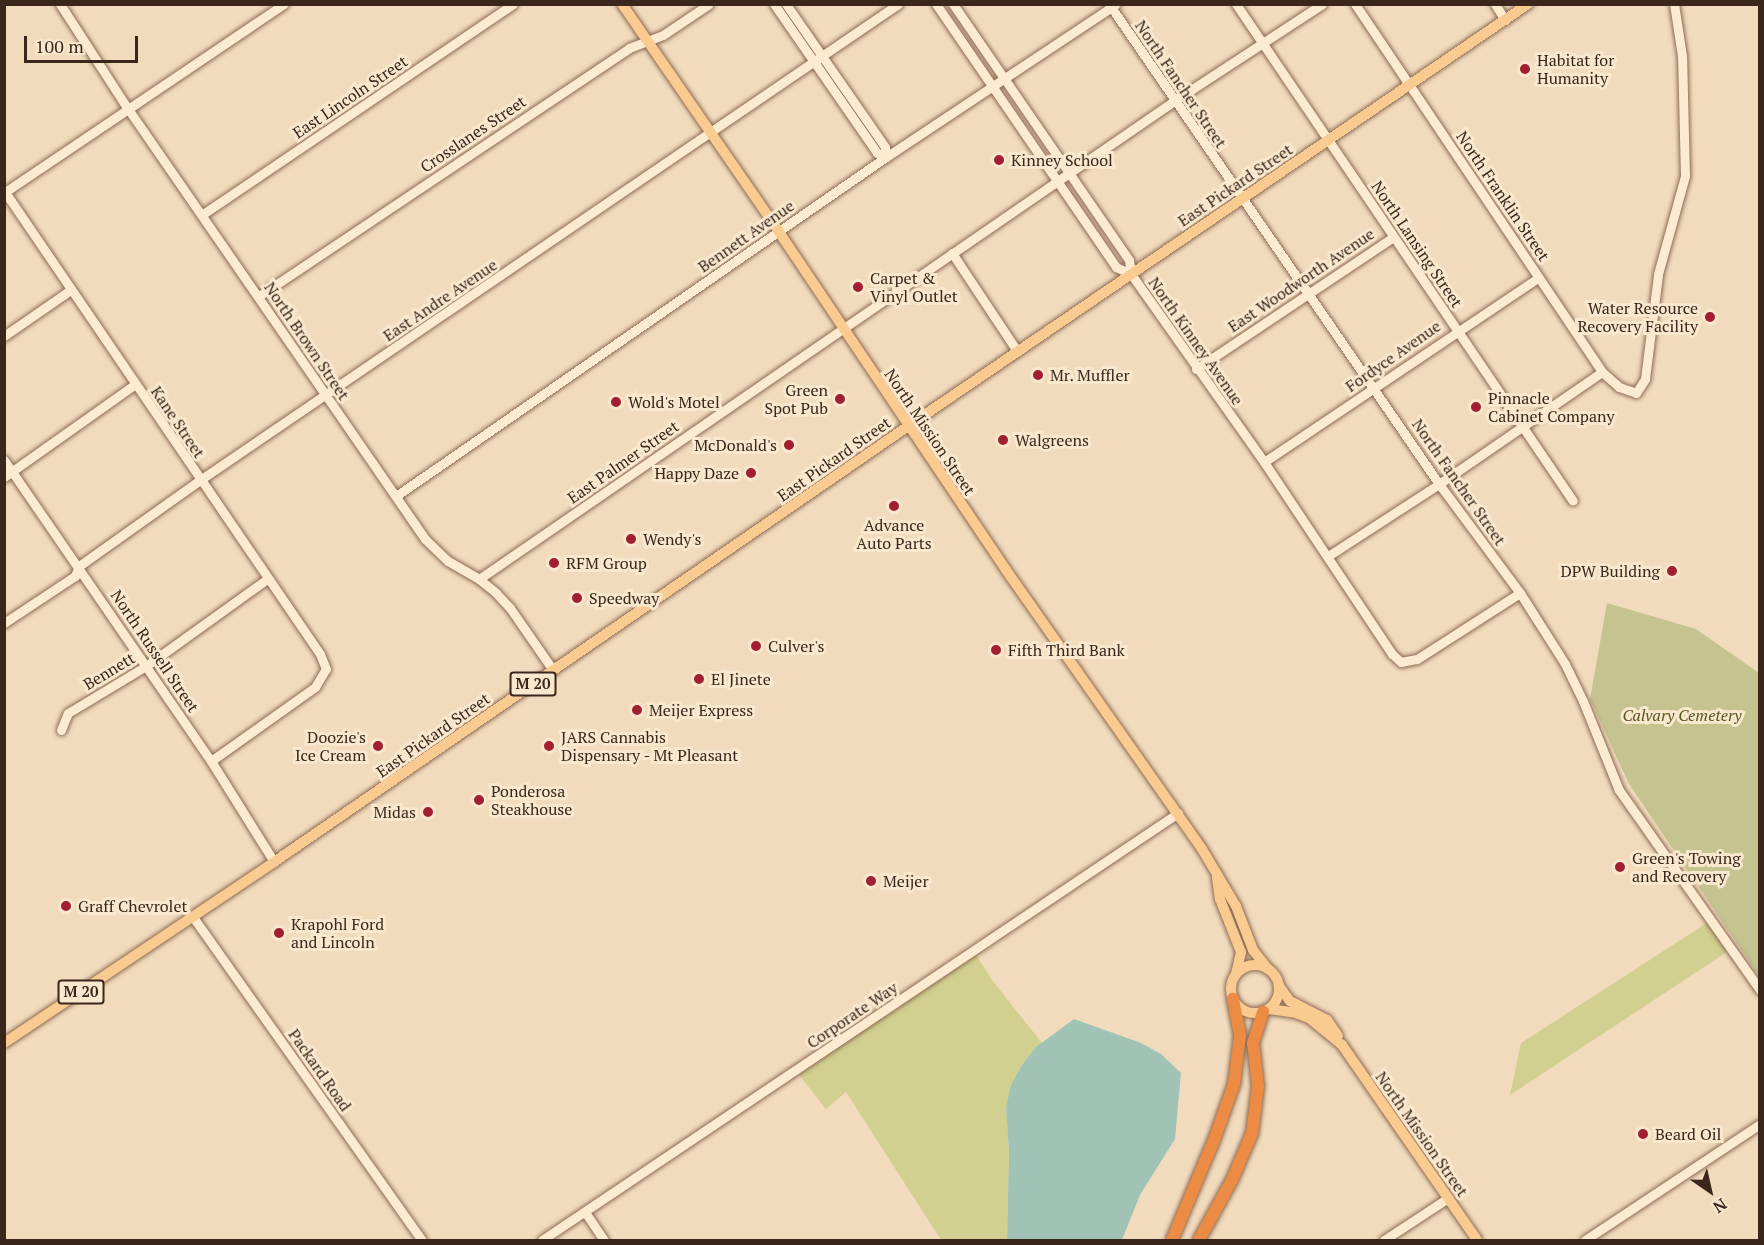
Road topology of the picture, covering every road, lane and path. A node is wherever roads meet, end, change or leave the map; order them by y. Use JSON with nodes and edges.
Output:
{"nodes":[{"id":1,"x":60,"y":4,"type":"edge"},
{"id":2,"x":284,"y":4,"type":"edge"},
{"id":3,"x":513,"y":4,"type":"edge"},
{"id":4,"x":622,"y":4,"type":"edge"},
{"id":5,"x":709,"y":4,"type":"edge"},
{"id":6,"x":774,"y":4,"type":"edge"},
{"id":7,"x":786,"y":4,"type":"edge"},
{"id":8,"x":898,"y":4,"type":"edge"},
{"id":9,"x":936,"y":4,"type":"edge"},
{"id":10,"x":953,"y":4,"type":"edge"},
{"id":11,"x":1236,"y":4,"type":"edge"},
{"id":12,"x":1322,"y":4,"type":"edge"},
{"id":13,"x":1355,"y":4,"type":"edge"},
{"id":14,"x":1495,"y":4,"type":"edge"},
{"id":15,"x":1528,"y":4,"type":"edge"},
{"id":16,"x":1674,"y":4,"type":"edge"},
{"id":17,"x":1112,"y":5,"type":"edge"},
{"id":18,"x":1505,"y":20,"type":"junction"},
{"id":19,"x":646,"y":41,"type":"junction"},
{"id":20,"x":1262,"y":43,"type":"junction"},
{"id":21,"x":822,"y":55,"type":"junction"},
{"id":22,"x":813,"y":62,"type":"junction"},
{"id":23,"x":1005,"y":78,"type":"junction"},
{"id":24,"x":1410,"y":84,"type":"junction"},
{"id":25,"x":991,"y":88,"type":"junction"},
{"id":26,"x":1174,"y":101,"type":"junction"},
{"id":27,"x":129,"y":110,"type":"junction"},
{"id":28,"x":711,"y":133,"type":"junction"},
{"id":29,"x":1327,"y":140,"type":"junction"},
{"id":30,"x":886,"y":157,"type":"junction"},
{"id":31,"x":1070,"y":175,"type":"junction"},
{"id":32,"x":1057,"y":182,"type":"junction"},
{"id":33,"x":4,"y":192,"type":"edge"},
{"id":34,"x":1242,"y":198,"type":"junction"},
{"id":35,"x":203,"y":214,"type":"junction"},
{"id":36,"x":779,"y":232,"type":"junction"},
{"id":37,"x":1393,"y":237,"type":"junction"},
{"id":38,"x":952,"y":253,"type":"junction"},
{"id":39,"x":1131,"y":274,"type":"junction"},
{"id":40,"x":1539,"y":277,"type":"junction"},
{"id":41,"x":69,"y":291,"type":"junction"},
{"id":42,"x":1307,"y":294,"type":"junction"},
{"id":43,"x":259,"y":296,"type":"junction"},
{"id":44,"x":843,"y":329,"type":"junction"},
{"id":45,"x":1457,"y":330,"type":"junction"},
{"id":46,"x":4,"y":336,"type":"edge"},
{"id":47,"x":1017,"y":351,"type":"junction"},
{"id":48,"x":1197,"y":369,"type":"junction"},
{"id":49,"x":1602,"y":372,"type":"junction"},
{"id":50,"x":134,"y":385,"type":"junction"},
{"id":51,"x":1374,"y":388,"type":"junction"},
{"id":52,"x":326,"y":396,"type":"junction"},
{"id":53,"x":908,"y":426,"type":"junction"},
{"id":54,"x":1523,"y":426,"type":"junction"},
{"id":55,"x":4,"y":460,"type":"edge"},
{"id":56,"x":1264,"y":462,"type":"junction"},
{"id":57,"x":9,"y":474,"type":"edge"},
{"id":58,"x":200,"y":480,"type":"junction"},
{"id":59,"x":1439,"y":484,"type":"junction"},
{"id":60,"x":396,"y":496,"type":"junction"},
{"id":61,"x":1573,"y":501,"type":"dead end"},
{"id":62,"x":1328,"y":556,"type":"junction"},
{"id":63,"x":79,"y":566,"type":"junction"},
{"id":64,"x":267,"y":579,"type":"junction"},
{"id":65,"x":479,"y":579,"type":"junction"},
{"id":66,"x":1520,"y":593,"type":"junction"},
{"id":67,"x":4,"y":623,"type":"edge"},
{"id":68,"x":146,"y":666,"type":"junction"},
{"id":69,"x":553,"y":670,"type":"junction"},
{"id":70,"x":61,"y":730,"type":"dead end"},
{"id":71,"x":211,"y":761,"type":"junction"},
{"id":72,"x":1178,"y":813,"type":"junction"},
{"id":73,"x":274,"y":862,"type":"junction"},
{"id":74,"x":1216,"y":875,"type":"junction"},
{"id":75,"x":193,"y":917,"type":"junction"},
{"id":76,"x":1268,"y":969,"type":"junction"},
{"id":77,"x":1236,"y":974,"type":"junction"},
{"id":78,"x":1278,"y":983,"type":"junction"},
{"id":79,"x":1760,"y":990,"type":"edge"},
{"id":80,"x":1233,"y":999,"type":"junction"},
{"id":81,"x":1266,"y":1010,"type":"junction"},
{"id":82,"x":4,"y":1043,"type":"edge"},
{"id":83,"x":1342,"y":1045,"type":"junction"},
{"id":84,"x":1760,"y":1124,"type":"edge"},
{"id":85,"x":1448,"y":1198,"type":"junction"},
{"id":86,"x":585,"y":1212,"type":"junction"},
{"id":87,"x":422,"y":1240,"type":"edge"},
{"id":88,"x":542,"y":1240,"type":"edge"},
{"id":89,"x":604,"y":1240,"type":"edge"},
{"id":90,"x":1172,"y":1240,"type":"edge"},
{"id":91,"x":1199,"y":1240,"type":"edge"},
{"id":92,"x":1384,"y":1240,"type":"edge"},
{"id":93,"x":1477,"y":1240,"type":"edge"},
{"id":94,"x":1585,"y":1240,"type":"edge"}],
"edges":[{"from":1,"to":27,"type":"street","name":"North Brown Street"},
{"from":2,"to":27,"type":"street"},
{"from":3,"to":35,"type":"street","name":"East Lincoln Street"},
{"from":4,"to":19,"type":"main road","name":"North Mission Street"},
{"from":5,"to":19,"type":"street","name":"Crosslanes Street"},
{"from":6,"to":22,"type":"street"},
{"from":7,"to":21,"type":"street"},
{"from":8,"to":21,"type":"street","name":"East Andre Avenue"},
{"from":9,"to":25,"type":"street"},
{"from":10,"to":23,"type":"street","name":"North Kinney Avenue"},
{"from":11,"to":20,"type":"street","name":"North Lansing Street"},
{"from":12,"to":20,"type":"street","name":"East Palmer Street"},
{"from":13,"to":24,"type":"street","name":"North Franklin Street"},
{"from":14,"to":18,"type":"street"},
{"from":15,"to":18,"type":"main road","name":"East Pickard Street"},
{"from":16,"to":49,"type":"street","name":"North Franklin Street"},
{"from":17,"to":23,"type":"street","name":"Bennett Avenue"},
{"from":17,"to":26,"type":"street","name":"North Fancher Street"},
{"from":18,"to":24,"type":"main road","name":"East Pickard Street"},
{"from":19,"to":28,"type":"main road","name":"North Mission Street"},
{"from":19,"to":43,"type":"street","name":"Crosslanes Street"},
{"from":20,"to":26,"type":"street","name":"East Palmer Street"},
{"from":20,"to":29,"type":"street","name":"North Lansing Street"},
{"from":21,"to":22,"type":"street","name":"East Andre Avenue"},
{"from":21,"to":30,"type":"street"},
{"from":22,"to":28,"type":"street","name":"East Andre Avenue"},
{"from":22,"to":30,"type":"street"},
{"from":23,"to":25,"type":"street","name":"Bennett Avenue"},
{"from":23,"to":31,"type":"street","name":"North Kinney Avenue"},
{"from":24,"to":29,"type":"main road","name":"East Pickard Street"},
{"from":24,"to":40,"type":"street","name":"North Franklin Street"},
{"from":25,"to":30,"type":"street","name":"Bennett Avenue"},
{"from":25,"to":32,"type":"street"},
{"from":26,"to":31,"type":"street","name":"East Palmer Street"},
{"from":26,"to":34,"type":"street","name":"North Fancher Street"},
{"from":27,"to":33,"type":"street"},
{"from":27,"to":35,"type":"street","name":"North Brown Street"},
{"from":28,"to":36,"type":"main road","name":"North Mission Street"},
{"from":28,"to":52,"type":"street","name":"East Andre Avenue"},
{"from":29,"to":34,"type":"main road","name":"East Pickard Street"},
{"from":29,"to":37,"type":"street","name":"North Lansing Street"},
{"from":30,"to":36,"type":"street","name":"Bennett Avenue"},
{"from":31,"to":32,"type":"street","name":"East Palmer Street"},
{"from":31,"to":39,"type":"street","name":"North Kinney Avenue"},
{"from":32,"to":38,"type":"street","name":"East Palmer Street"},
{"from":32,"to":39,"type":"street"},
{"from":33,"to":41,"type":"street","name":"Kane Street"},
{"from":34,"to":39,"type":"main road","name":"East Pickard Street"},
{"from":34,"to":42,"type":"street","name":"North Fancher Street"},
{"from":35,"to":43,"type":"street","name":"North Brown Street"},
{"from":36,"to":44,"type":"main road","name":"North Mission Street"},
{"from":36,"to":60,"type":"street","name":"Bennett Avenue"},
{"from":37,"to":42,"type":"street","name":"East Woodworth Avenue"},
{"from":37,"to":45,"type":"street","name":"North Lansing Street"},
{"from":38,"to":44,"type":"street","name":"East Palmer Street"},
{"from":38,"to":47,"type":"street"},
{"from":39,"to":47,"type":"main road","name":"East Pickard Street"},
{"from":39,"to":48,"type":"street","name":"North Kinney Avenue"},
{"from":40,"to":45,"type":"street","name":"Fordyce Avenue"},
{"from":40,"to":49,"type":"street","name":"North Franklin Street"},
{"from":41,"to":46,"type":"street"},
{"from":41,"to":50,"type":"street","name":"Kane Street"},
{"from":42,"to":48,"type":"street","name":"East Woodworth Avenue"},
{"from":42,"to":51,"type":"street","name":"North Fancher Street"},
{"from":43,"to":52,"type":"street","name":"North Brown Street"},
{"from":44,"to":53,"type":"main road","name":"North Mission Street"},
{"from":44,"to":65,"type":"street","name":"East Palmer Street"},
{"from":45,"to":51,"type":"street","name":"Fordyce Avenue"},
{"from":45,"to":54,"type":"street","name":"North Lansing Street"},
{"from":47,"to":53,"type":"main road","name":"East Pickard Street"},
{"from":48,"to":56,"type":"street","name":"North Kinney Avenue"},
{"from":49,"to":54,"type":"street"},
{"from":50,"to":57,"type":"street"},
{"from":50,"to":58,"type":"street","name":"Kane Street"},
{"from":51,"to":56,"type":"street","name":"Fordyce Avenue"},
{"from":51,"to":59,"type":"street","name":"North Fancher Street"},
{"from":52,"to":58,"type":"street","name":"East Andre Avenue"},
{"from":52,"to":60,"type":"street","name":"North Brown Street"},
{"from":53,"to":69,"type":"main road","name":"East Pickard Street","number":"M 20"},
{"from":53,"to":72,"type":"main road","name":"North Mission Street"},
{"from":54,"to":59,"type":"street"},
{"from":54,"to":61,"type":"street","name":"North Lansing Street"},
{"from":55,"to":57,"type":"street","name":"North Russell Street"},
{"from":56,"to":62,"type":"street","name":"North Kinney Avenue"},
{"from":57,"to":63,"type":"street","name":"North Russell Street"},
{"from":58,"to":63,"type":"street","name":"East Andre Avenue"},
{"from":58,"to":64,"type":"street","name":"Kane Street"},
{"from":59,"to":62,"type":"street"},
{"from":59,"to":66,"type":"street","name":"North Fancher Street"},
{"from":60,"to":65,"type":"street","name":"North Brown Street"},
{"from":62,"to":66,"type":"street","name":"North Kinney Avenue"},
{"from":63,"to":67,"type":"street","name":"East Andre Avenue"},
{"from":63,"to":68,"type":"street","name":"North Russell Street"},
{"from":64,"to":68,"type":"street","name":"Bennett"},
{"from":64,"to":71,"type":"street","name":"Kane Street"},
{"from":65,"to":69,"type":"street","name":"North Brown Street"},
{"from":66,"to":79,"type":"street","name":"North Fancher Street"},
{"from":68,"to":70,"type":"street","name":"Bennett"},
{"from":68,"to":71,"type":"street","name":"North Russell Street"},
{"from":69,"to":73,"type":"main road","name":"East Pickard Street","number":"M 20"},
{"from":71,"to":73,"type":"street","name":"North Russell Street"},
{"from":72,"to":74,"type":"main road","name":"North Mission Street"},
{"from":72,"to":86,"type":"street","name":"Corporate Way"},
{"from":73,"to":75,"type":"main road","name":"East Pickard Street","number":"M 20"},
{"from":74,"to":76,"type":"main road","name":"North Mission Street"},
{"from":74,"to":77,"type":"main road","name":"North Mission Street"},
{"from":75,"to":82,"type":"main road","name":"East Pickard Street","number":"M 20"},
{"from":75,"to":87,"type":"street","name":"Packard Road"},
{"from":76,"to":77,"type":"main road"},
{"from":76,"to":78,"type":"main road","name":"North Mission Street"},
{"from":77,"to":80,"type":"main road","name":"North Mission Street"},
{"from":78,"to":81,"type":"main road"},
{"from":78,"to":83,"type":"main road","name":"North Mission Street"},
{"from":80,"to":81,"type":"main road","name":"North Mission Street"},
{"from":80,"to":90,"type":"highway"},
{"from":81,"to":83,"type":"main road","name":"North Mission Street"},
{"from":81,"to":91,"type":"highway"},
{"from":83,"to":85,"type":"main road","name":"North Mission Street"},
{"from":84,"to":94,"type":"street"},
{"from":85,"to":92,"type":"street"},
{"from":85,"to":93,"type":"main road","name":"North Mission Street"},
{"from":86,"to":88,"type":"street","name":"Corporate Way"},
{"from":86,"to":89,"type":"street"}]}
